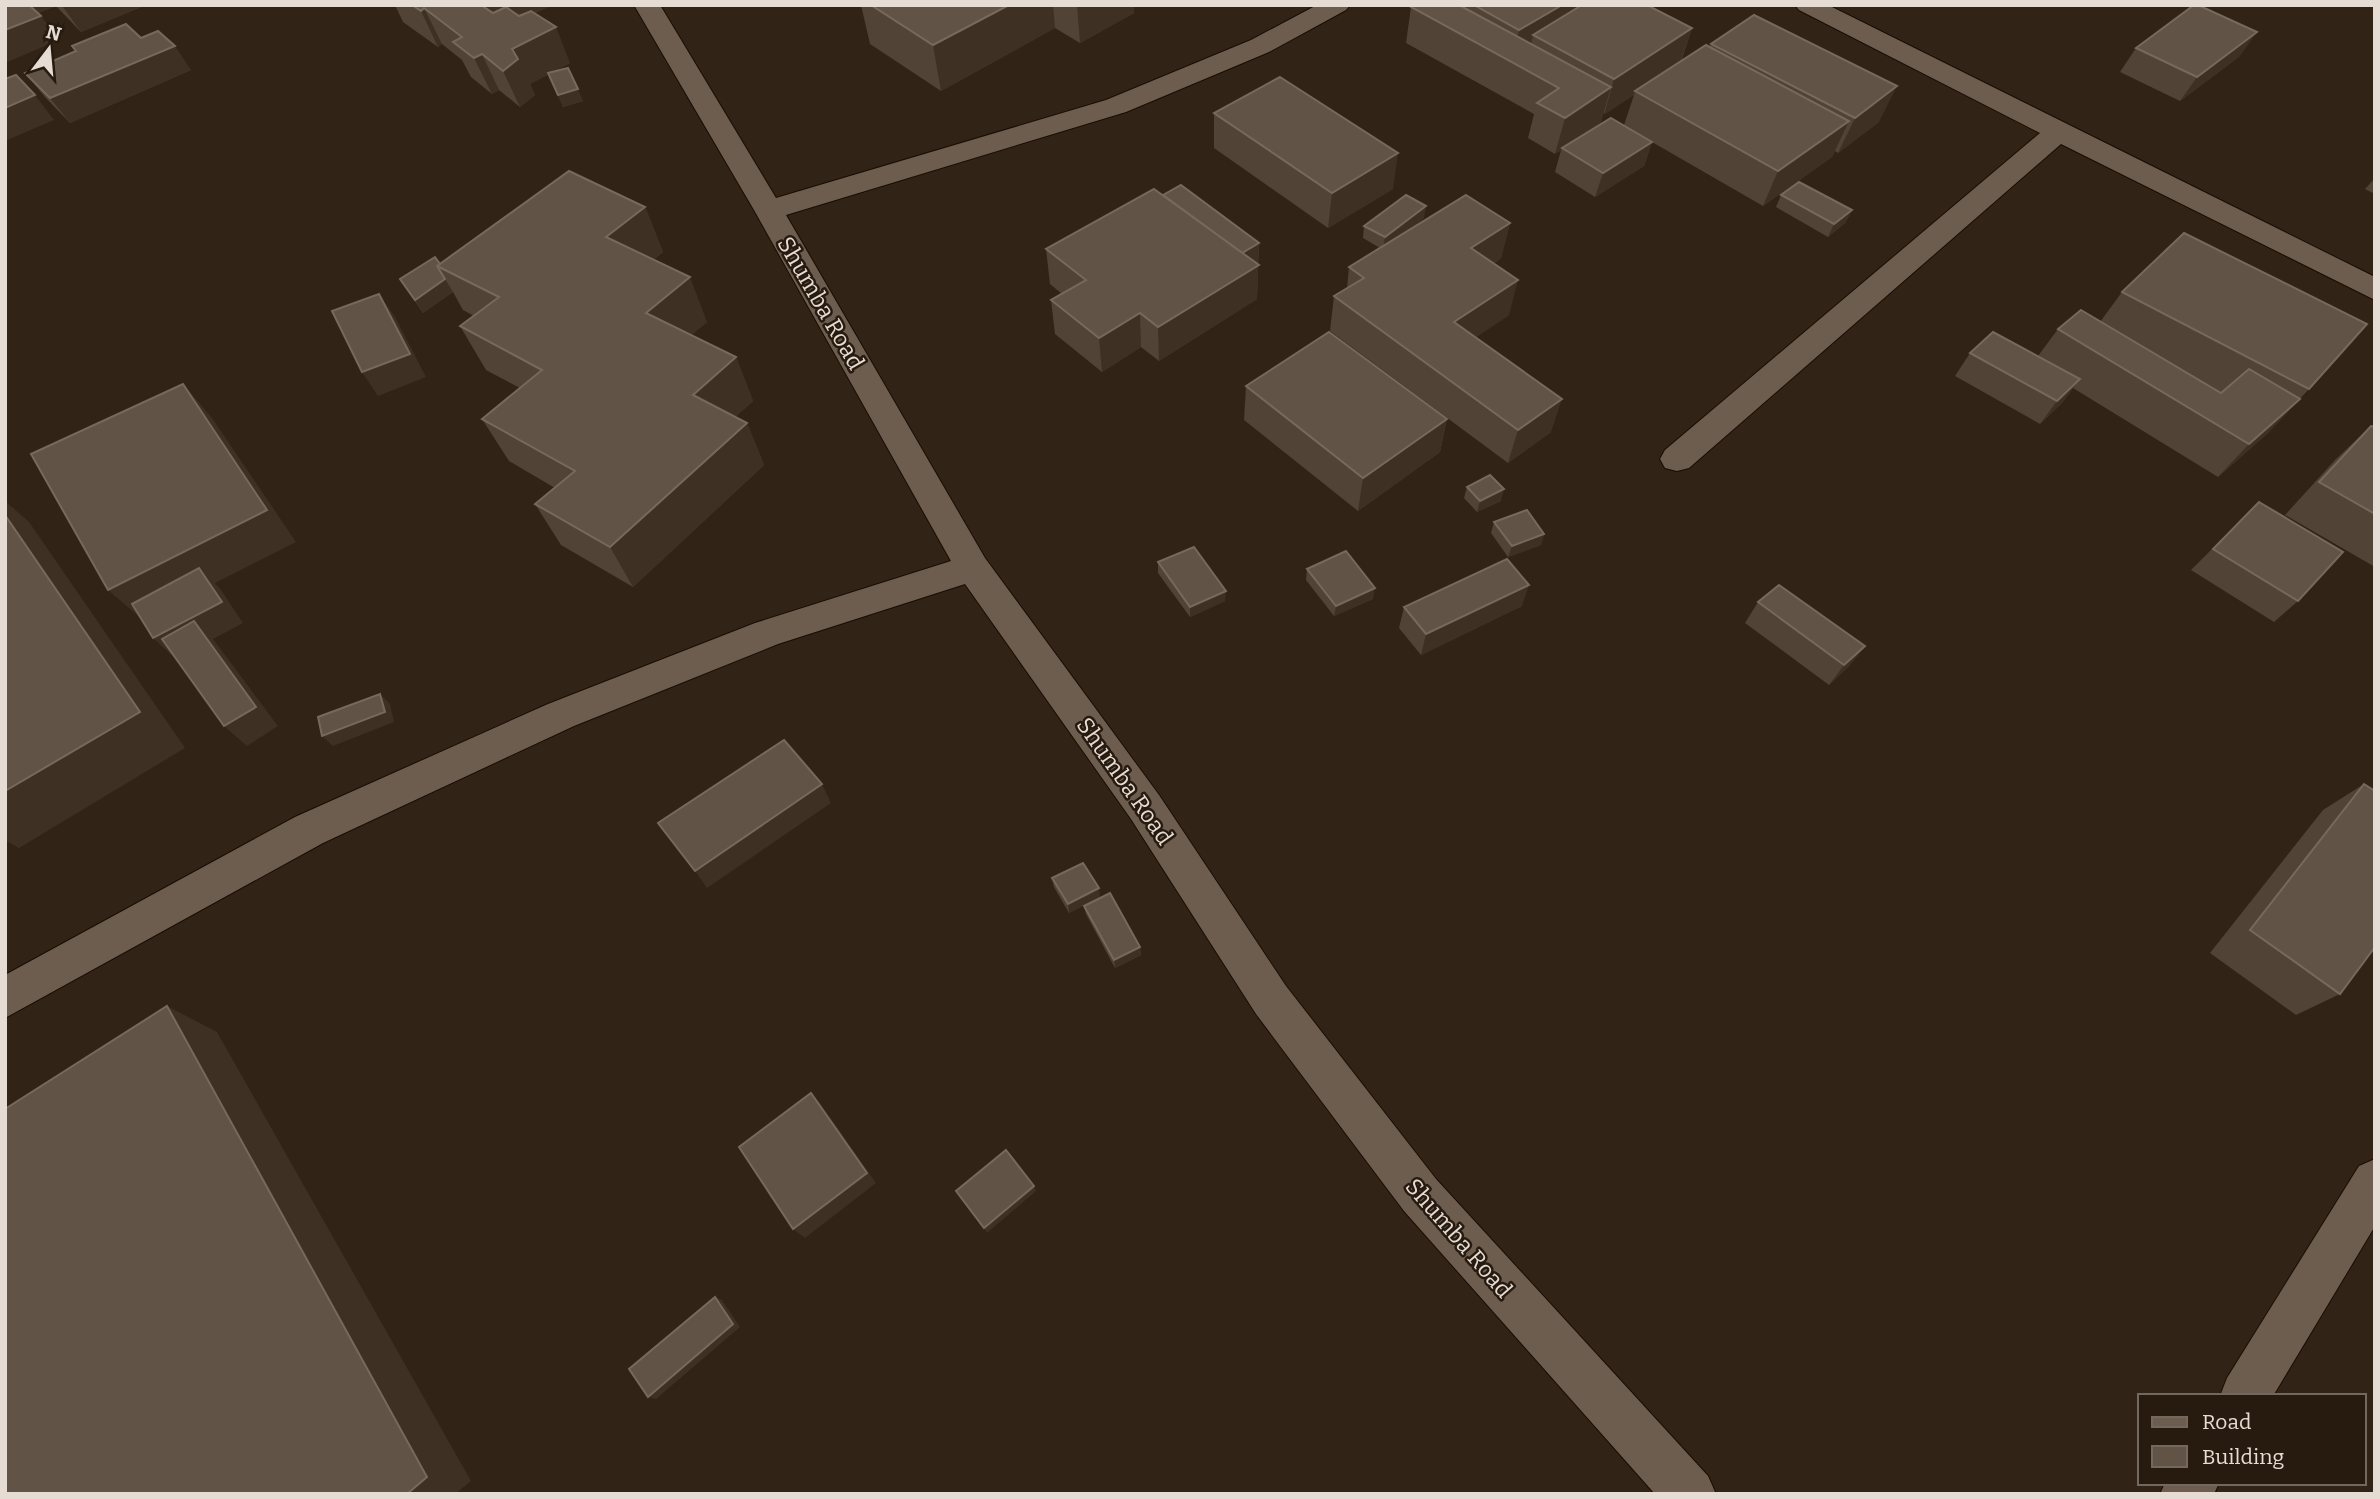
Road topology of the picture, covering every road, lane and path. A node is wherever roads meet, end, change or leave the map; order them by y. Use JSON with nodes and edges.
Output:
{"nodes":[{"id":1,"x":647,"y":5,"type":"edge"},
{"id":2,"x":1337,"y":5,"type":"edge"},
{"id":3,"x":1808,"y":5,"type":"edge"},
{"id":4,"x":2058,"y":132,"type":"junction"},
{"id":5,"x":769,"y":210,"type":"junction"},
{"id":6,"x":2375,"y":290,"type":"edge"},
{"id":7,"x":1676,"y":459,"type":"dead end"},
{"id":8,"x":973,"y":568,"type":"junction"},
{"id":9,"x":5,"y":998,"type":"edge"},
{"id":10,"x":2375,"y":1182,"type":"edge"},
{"id":11,"x":2246,"y":1394,"type":"edge"},
{"id":12,"x":1690,"y":1494,"type":"edge"}],
"edges":[{"from":1,"to":5,"type":"street","name":"Shumba Road"},
{"from":2,"to":5,"type":"street"},
{"from":3,"to":4,"type":"street"},
{"from":4,"to":6,"type":"street"},
{"from":4,"to":7,"type":"street"},
{"from":5,"to":8,"type":"street","name":"Shumba Road"},
{"from":8,"to":9,"type":"street"},
{"from":8,"to":12,"type":"street","name":"Shumba Road"},
{"from":10,"to":11,"type":"street"}]}
